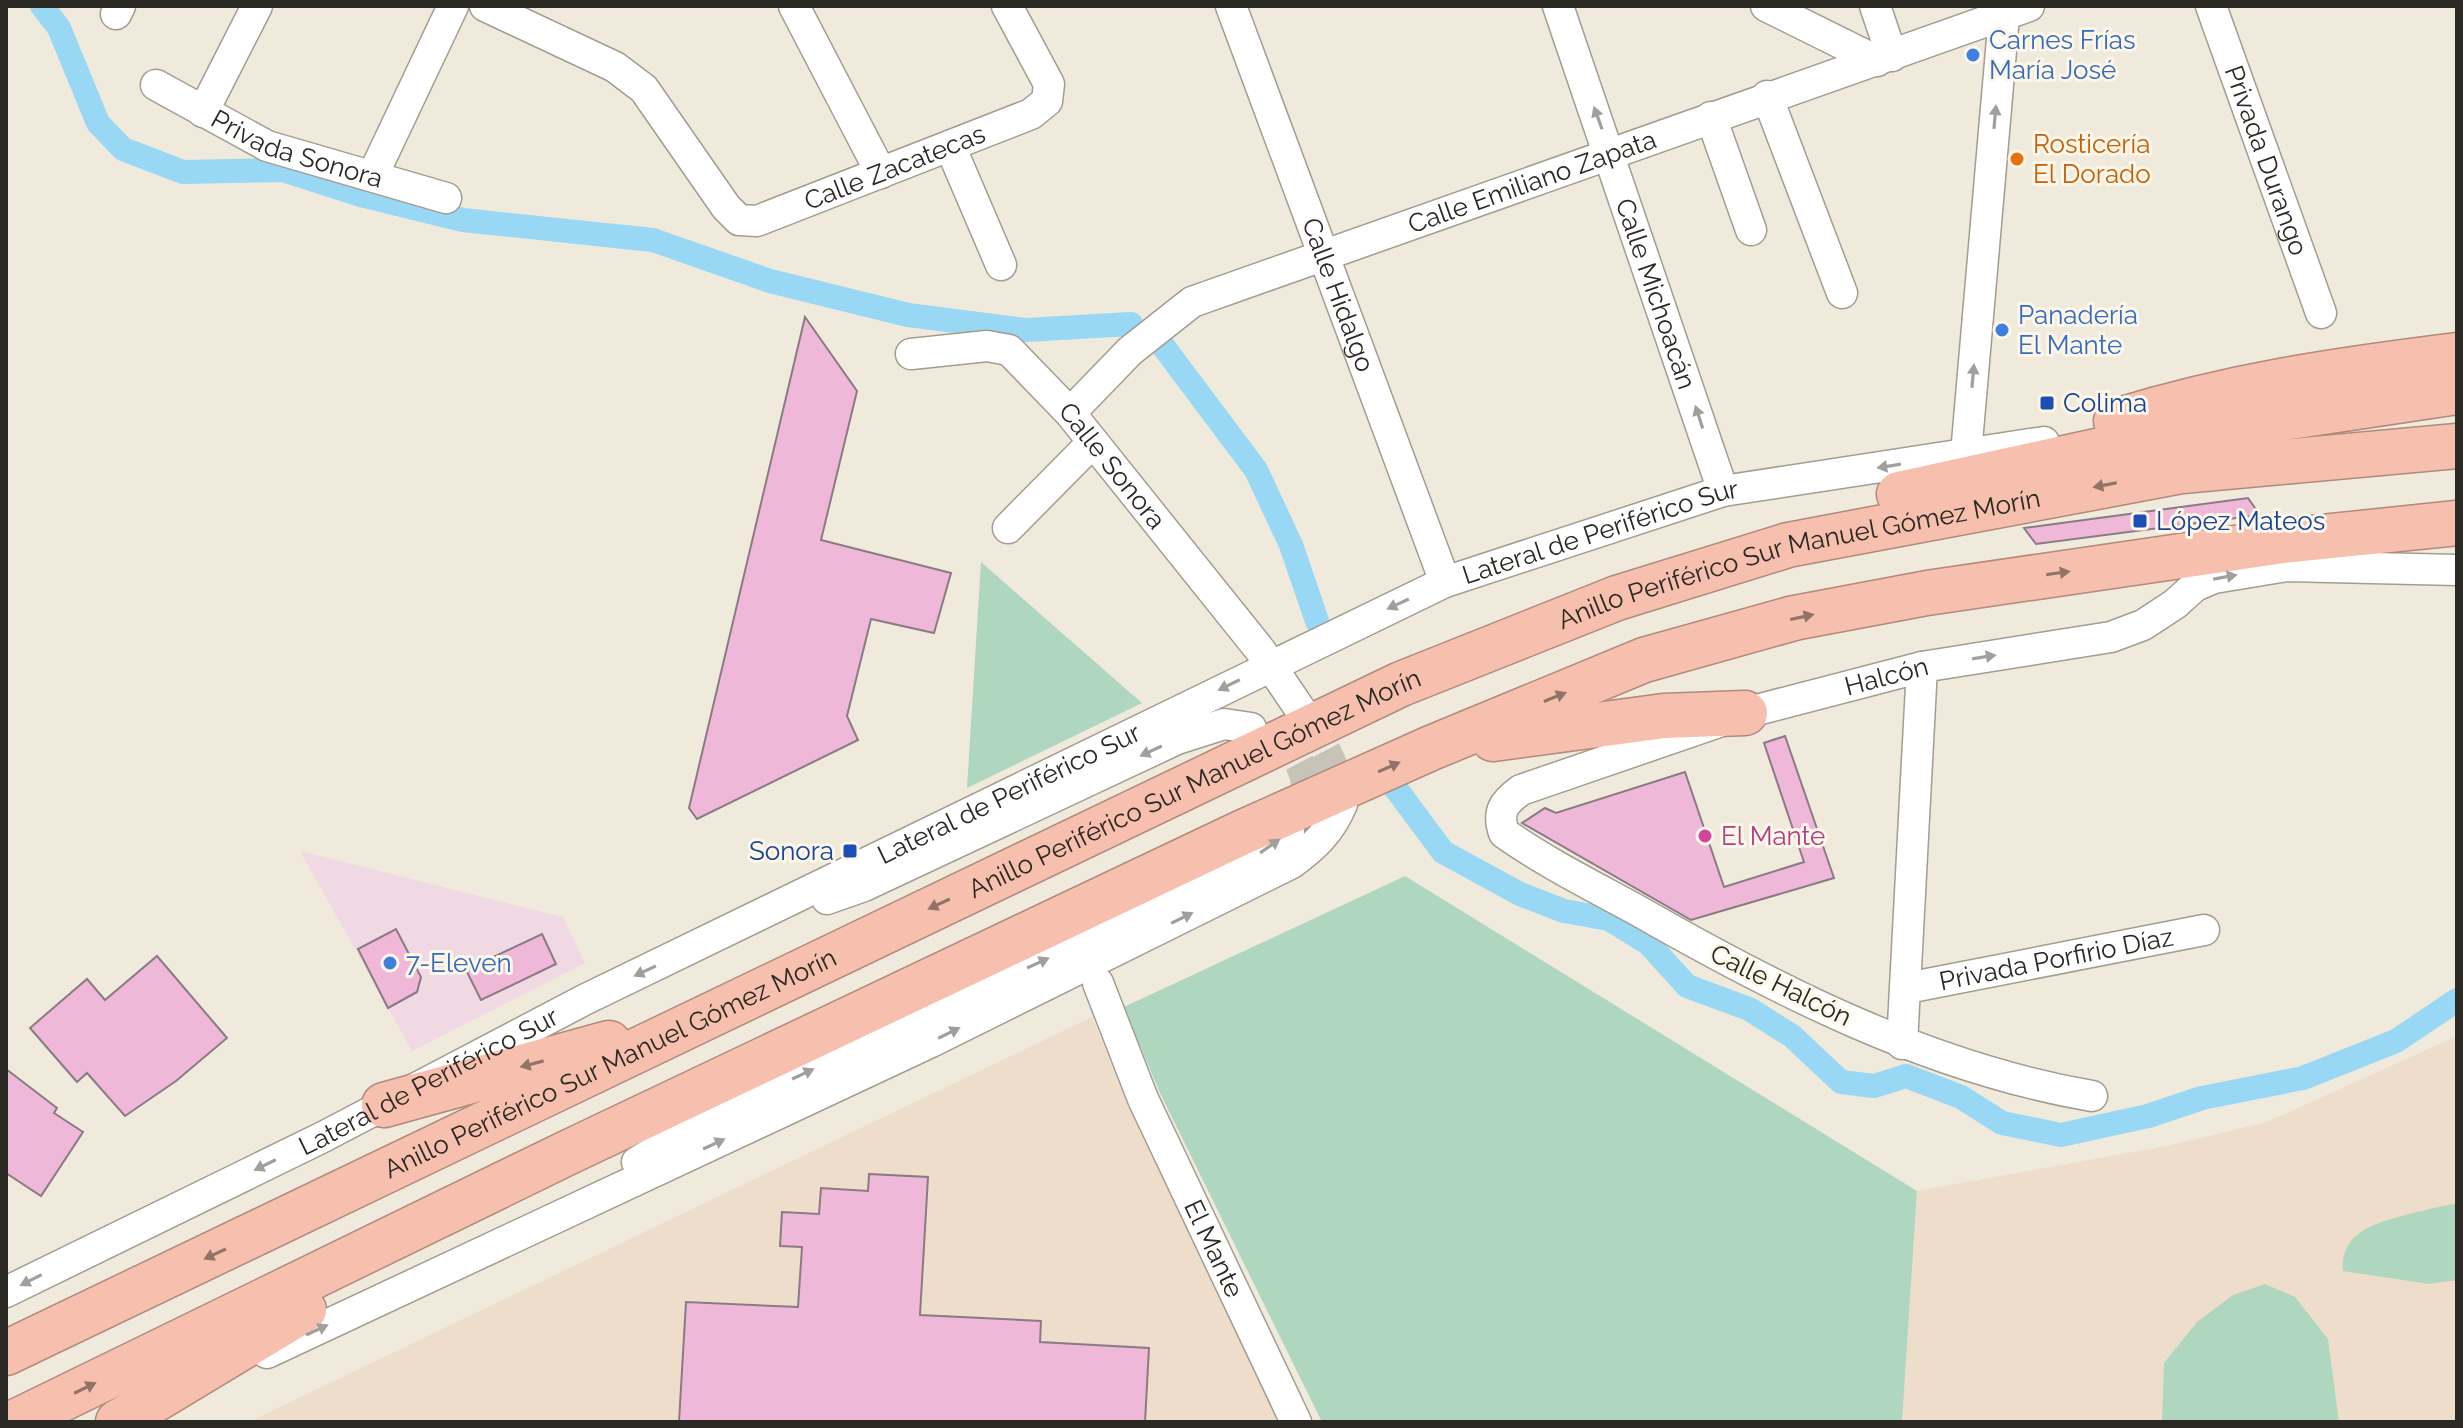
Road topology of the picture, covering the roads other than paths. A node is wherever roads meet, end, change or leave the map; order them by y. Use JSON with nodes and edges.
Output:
{"nodes":[{"id":1,"x":257,"y":6,"type":"edge"},
{"id":2,"x":453,"y":6,"type":"edge"},
{"id":3,"x":485,"y":6,"type":"edge"},
{"id":4,"x":794,"y":6,"type":"edge"},
{"id":5,"x":1007,"y":6,"type":"edge"},
{"id":6,"x":1231,"y":6,"type":"edge"},
{"id":7,"x":1558,"y":6,"type":"edge"},
{"id":8,"x":1766,"y":6,"type":"edge"},
{"id":9,"x":1875,"y":6,"type":"edge"},
{"id":10,"x":2211,"y":6,"type":"edge"},
{"id":11,"x":2017,"y":11,"type":"edge"},
{"id":12,"x":1885,"y":58,"type":"junction"},
{"id":13,"x":156,"y":85,"type":"dead end"},
{"id":14,"x":1767,"y":96,"type":"junction"},
{"id":15,"x":203,"y":112,"type":"junction"},
{"id":16,"x":1711,"y":117,"type":"junction"},
{"id":17,"x":950,"y":146,"type":"junction"},
{"id":18,"x":1610,"y":153,"type":"junction"},
{"id":19,"x":881,"y":173,"type":"junction"},
{"id":20,"x":373,"y":175,"type":"junction"},
{"id":21,"x":446,"y":198,"type":"dead end"},
{"id":22,"x":1751,"y":230,"type":"dead end"},
{"id":23,"x":1323,"y":257,"type":"junction"},
{"id":24,"x":1001,"y":265,"type":"dead end"},
{"id":25,"x":1842,"y":293,"type":"dead end"},
{"id":26,"x":2321,"y":313,"type":"dead end"},
{"id":27,"x":911,"y":354,"type":"dead end"},
{"id":28,"x":2457,"y":355,"type":"edge"},
{"id":29,"x":2457,"y":370,"type":"edge"},
{"id":30,"x":2457,"y":392,"type":"edge"},
{"id":31,"x":1070,"y":413,"type":"junction"},
{"id":32,"x":2457,"y":425,"type":"edge"},
{"id":33,"x":2060,"y":439,"type":"junction"},
{"id":34,"x":1093,"y":442,"type":"junction"},
{"id":35,"x":2457,"y":446,"type":"edge"},
{"id":36,"x":2176,"y":453,"type":"junction"},
{"id":37,"x":1966,"y":454,"type":"junction"},
{"id":38,"x":1723,"y":491,"type":"junction"},
{"id":39,"x":2457,"y":523,"type":"edge"},
{"id":40,"x":1008,"y":528,"type":"dead end"},
{"id":41,"x":2391,"y":530,"type":"junction"},
{"id":42,"x":2287,"y":566,"type":"junction"},
{"id":43,"x":2457,"y":570,"type":"edge"},
{"id":44,"x":1445,"y":582,"type":"junction"},
{"id":45,"x":1270,"y":665,"type":"junction"},
{"id":46,"x":1922,"y":667,"type":"junction"},
{"id":47,"x":1302,"y":712,"type":"tunnel mouth"},
{"id":48,"x":1745,"y":713,"type":"junction"},
{"id":49,"x":1251,"y":728,"type":"tunnel mouth"},
{"id":50,"x":1431,"y":748,"type":"junction"},
{"id":51,"x":1342,"y":804,"type":"tunnel mouth"},
{"id":52,"x":1499,"y":818,"type":"joint"},
{"id":53,"x":1289,"y":832,"type":"dead end"},
{"id":54,"x":2204,"y":930,"type":"dead end"},
{"id":55,"x":715,"y":937,"type":"junction"},
{"id":56,"x":1098,"y":983,"type":"dead end"},
{"id":57,"x":1907,"y":988,"type":"junction"},
{"id":58,"x":715,"y":1014,"type":"junction"},
{"id":59,"x":1902,"y":1044,"type":"junction"},
{"id":60,"x":2092,"y":1096,"type":"dead end"},
{"id":61,"x":384,"y":1105,"type":"junction"},
{"id":62,"x":569,"y":1152,"type":"junction"},
{"id":63,"x":516,"y":1237,"type":"junction"},
{"id":64,"x":6,"y":1292,"type":"edge"},
{"id":65,"x":6,"y":1353,"type":"edge"},
{"id":66,"x":15,"y":1422,"type":"edge"},
{"id":67,"x":119,"y":1422,"type":"edge"},
{"id":68,"x":1296,"y":1422,"type":"edge"}],
"edges":[{"from":1,"to":15,"type":"street"},
{"from":2,"to":20,"type":"street"},
{"from":3,"to":19,"type":"street","name":"Calle Zacatecas"},
{"from":4,"to":19,"type":"street"},
{"from":5,"to":17,"type":"street","name":"Calle Zacatecas"},
{"from":6,"to":23,"type":"street","name":"Calle Hidalgo"},
{"from":18,"to":7,"type":"street","name":"Calle Michoacán","one_way":true},
{"from":8,"to":12,"type":"street"},
{"from":9,"to":12,"type":"street"},
{"from":10,"to":26,"type":"street","name":"Privada Durango"},
{"from":11,"to":12,"type":"street","name":"Calle Emiliano Zapata"},
{"from":37,"to":11,"type":"street","one_way":true},
{"from":12,"to":14,"type":"street","name":"Calle Emiliano Zapata"},
{"from":13,"to":15,"type":"street","name":"Privada Sonora"},
{"from":14,"to":16,"type":"street","name":"Calle Emiliano Zapata"},
{"from":14,"to":25,"type":"street"},
{"from":15,"to":20,"type":"street","name":"Privada Sonora"},
{"from":16,"to":18,"type":"street","name":"Calle Emiliano Zapata"},
{"from":16,"to":22,"type":"street"},
{"from":17,"to":19,"type":"street","name":"Calle Zacatecas"},
{"from":17,"to":24,"type":"street"},
{"from":18,"to":23,"type":"street","name":"Calle Emiliano Zapata"},
{"from":38,"to":18,"type":"street","name":"Calle Michoacán","one_way":true},
{"from":20,"to":21,"type":"street","name":"Privada Sonora"},
{"from":23,"to":31,"type":"street","name":"Calle Emiliano Zapata"},
{"from":23,"to":44,"type":"street","name":"Calle Hidalgo"},
{"from":27,"to":31,"type":"street","name":"Calle Sonora"},
{"from":28,"to":33,"type":"highway"},
{"from":29,"to":33,"type":"highway"},
{"from":30,"to":36,"type":"highway"},
{"from":31,"to":34,"type":"street","name":"Calle Sonora"},
{"from":32,"to":36,"type":"highway"},
{"from":33,"to":36,"type":"highway"},
{"from":33,"to":37,"type":"street","name":"Lateral de Periférico Sur"},
{"from":34,"to":40,"type":"street"},
{"from":34,"to":45,"type":"street","name":"Calle Sonora"},
{"from":35,"to":36,"type":"highway","name":"Anillo Periférico Sur Manuel Gómez Morín"},
{"from":36,"to":58,"type":"highway","name":"Anillo Periférico Sur Manuel Gómez Morín","one_way":true},
{"from":37,"to":38,"type":"street","name":"Lateral de Periférico Sur","one_way":true},
{"from":38,"to":44,"type":"street","name":"Lateral de Periférico Sur"},
{"from":39,"to":41,"type":"highway","name":"Anillo Periférico Sur Manuel Gómez Morín"},
{"from":41,"to":42,"type":"highway"},
{"from":50,"to":41,"type":"highway","name":"Anillo Periférico Sur Manuel Gómez Morín","one_way":true},
{"from":42,"to":43,"type":"street","name":"Halcón"},
{"from":46,"to":42,"type":"street","name":"Halcón","one_way":true},
{"from":44,"to":45,"type":"street","name":"Lateral de Periférico Sur","one_way":true},
{"from":45,"to":47,"type":"street","name":"Calle Sonora"},
{"from":45,"to":55,"type":"street","name":"Lateral de Periférico Sur","one_way":true},
{"from":46,"to":48,"type":"street","name":"Halcón"},
{"from":46,"to":57,"type":"street"},
{"from":48,"to":50,"type":"highway"},
{"from":48,"to":52,"type":"street","name":"Halcón"},
{"from":49,"to":55,"type":"street","one_way":true},
{"from":62,"to":50,"type":"highway","name":"Anillo Periférico Sur Manuel Gómez Morín","one_way":true},
{"from":63,"to":51,"type":"street","one_way":true},
{"from":52,"to":59,"type":"street","name":"Calle Halcón"},
{"from":63,"to":53,"type":"street","one_way":true},
{"from":54,"to":57,"type":"street","name":"Privada Porfirio Díaz"},
{"from":55,"to":61,"type":"street","name":"Lateral de Periférico Sur","one_way":true},
{"from":56,"to":68,"type":"street","name":"El Mante"},
{"from":57,"to":59,"type":"street"},
{"from":58,"to":61,"type":"highway","one_way":true},
{"from":58,"to":65,"type":"highway","name":"Anillo Periférico Sur Manuel Gómez Morín","one_way":true},
{"from":59,"to":60,"type":"street","name":"Calle Halcón"},
{"from":61,"to":64,"type":"street","name":"Lateral de Periférico Sur","one_way":true},
{"from":66,"to":62,"type":"highway","name":"Anillo Periférico Sur Manuel Gómez Morín","one_way":true},
{"from":62,"to":67,"type":"highway"},
{"from":67,"to":63,"type":"street","one_way":true}]}
